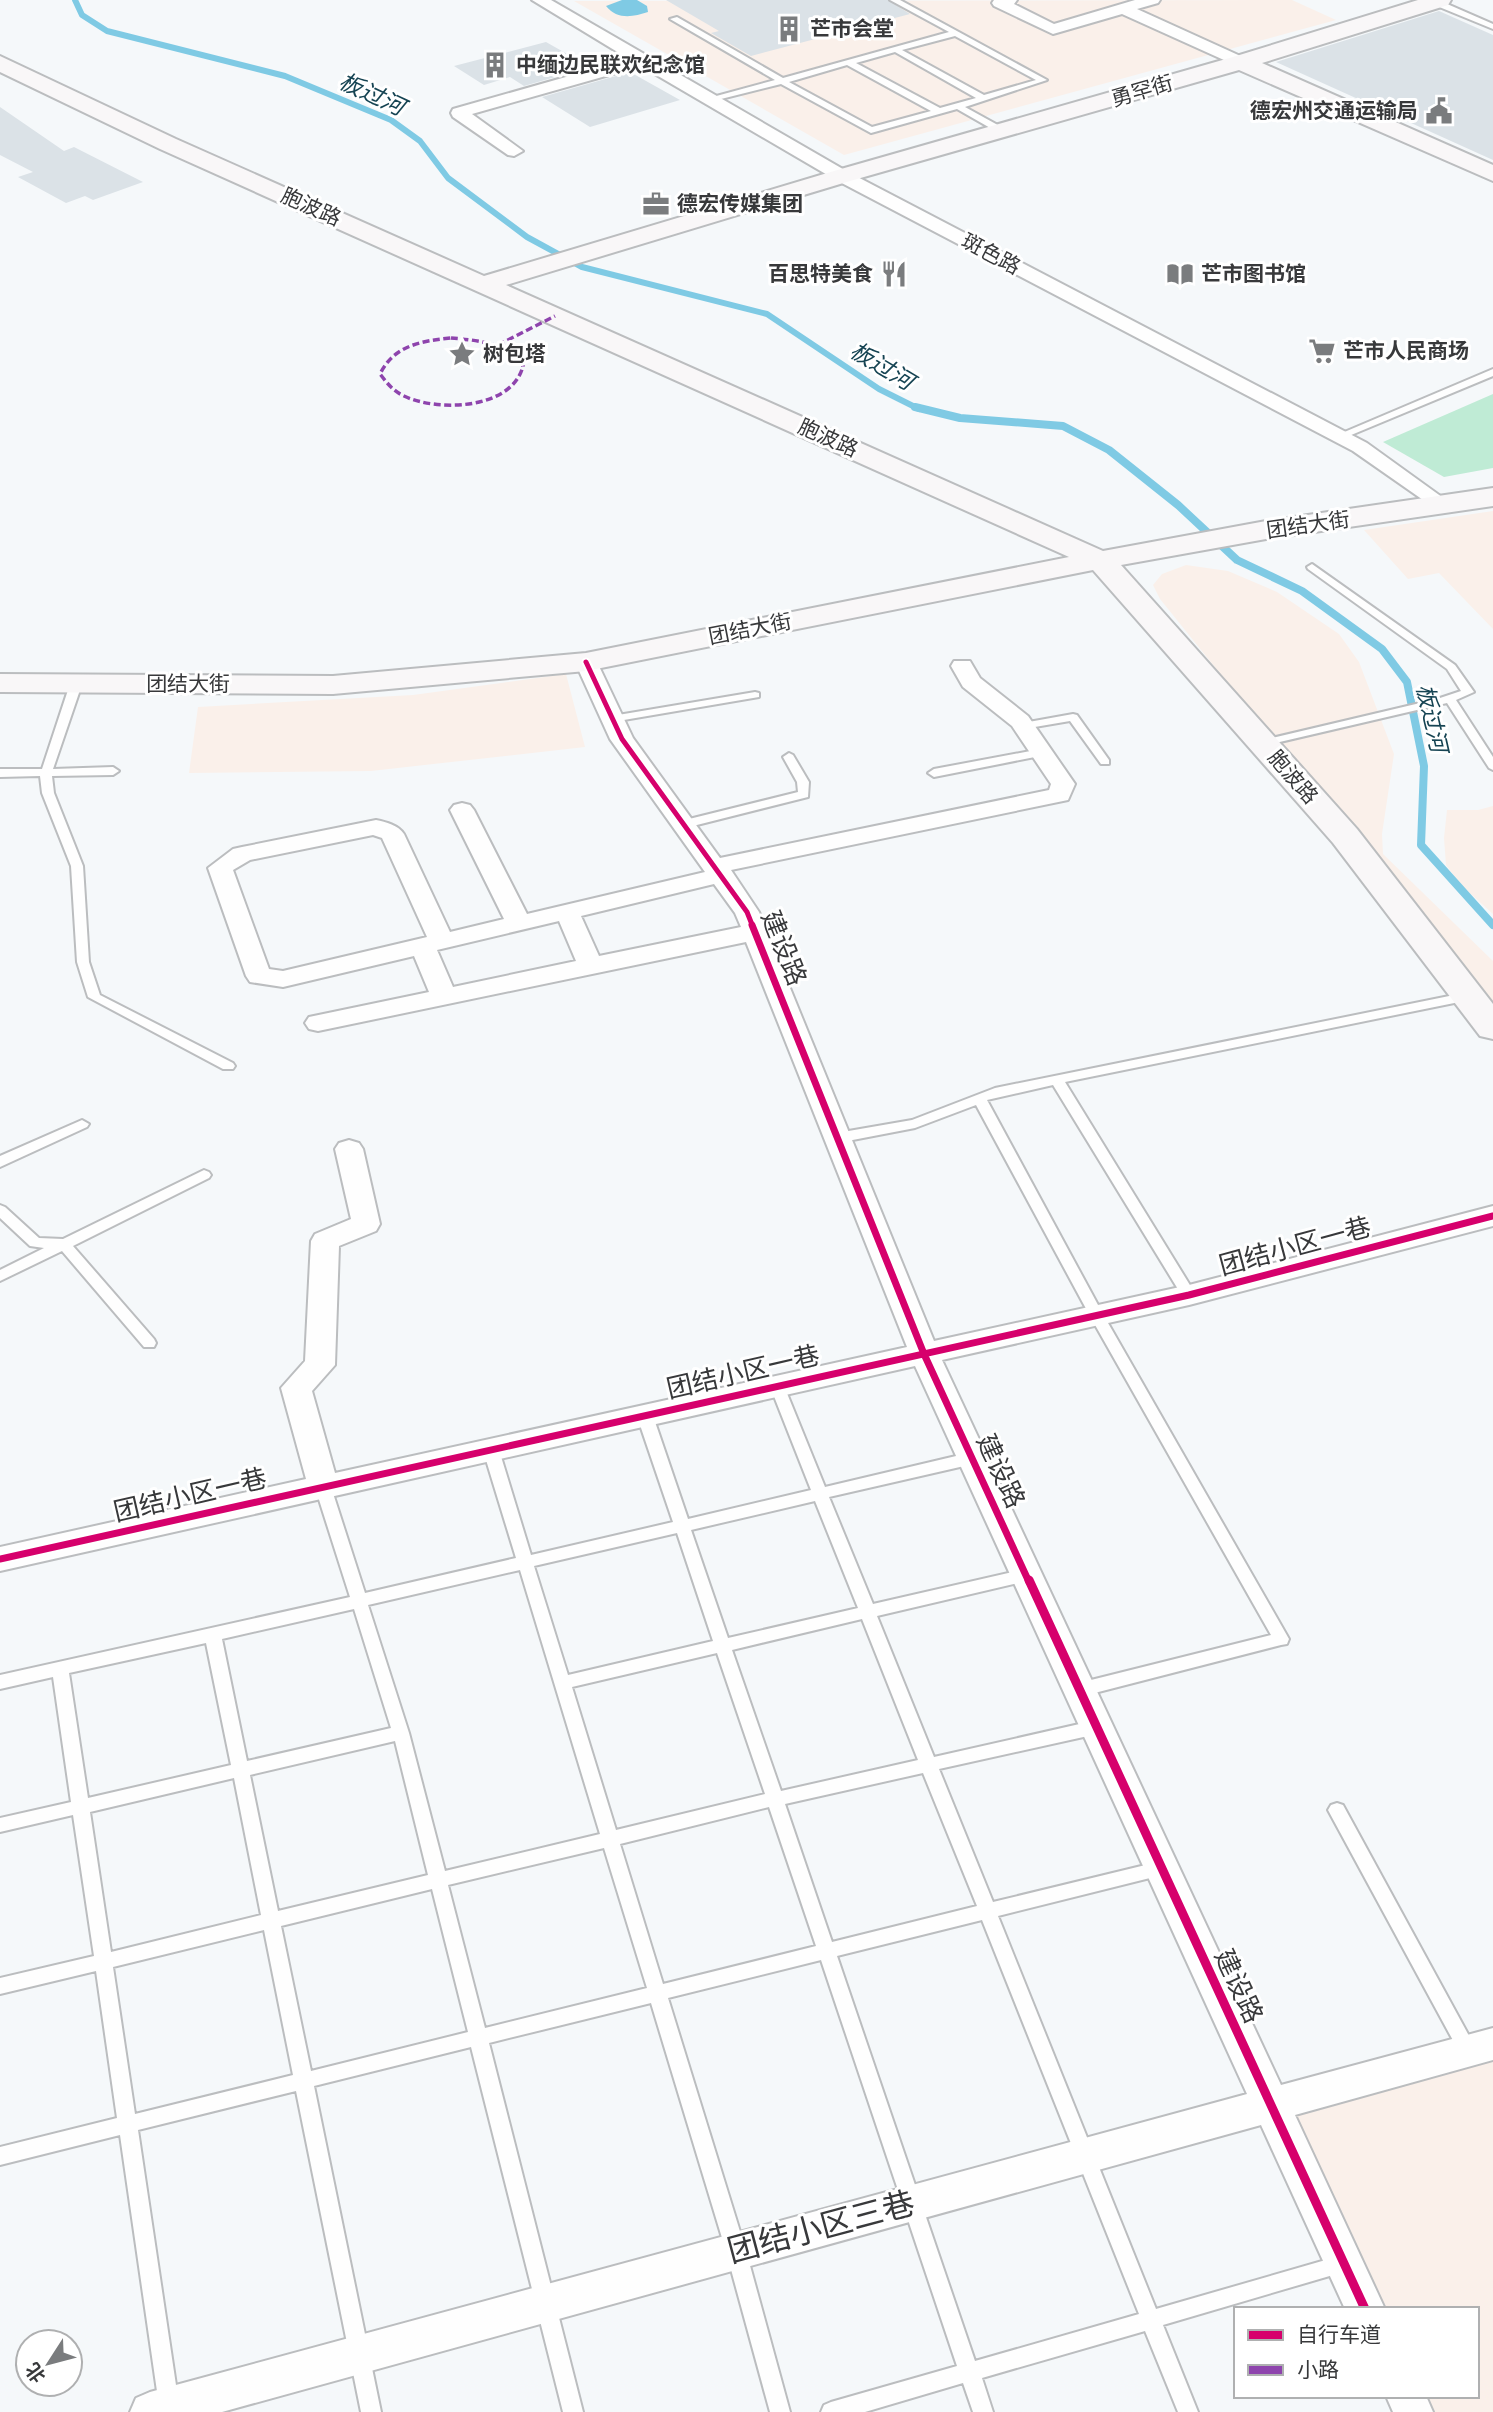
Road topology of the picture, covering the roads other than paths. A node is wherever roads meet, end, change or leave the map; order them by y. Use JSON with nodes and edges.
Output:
{"nodes":[{"id":1,"x":540,"y":0,"type":"edge"},
{"id":2,"x":894,"y":0,"type":"edge"},
{"id":3,"x":1009,"y":0,"type":"edge"},
{"id":4,"x":1152,"y":0,"type":"edge"},
{"id":5,"x":1437,"y":1,"type":"edge"},
{"id":6,"x":1124,"y":9,"type":"junction"},
{"id":7,"x":674,"y":19,"type":"dead end"},
{"id":8,"x":1493,"y":27,"type":"edge"},
{"id":9,"x":956,"y":33,"type":"junction"},
{"id":10,"x":896,"y":50,"type":"junction"},
{"id":11,"x":643,"y":60,"type":"junction"},
{"id":12,"x":1241,"y":62,"type":"junction"},
{"id":13,"x":0,"y":63,"type":"edge"},
{"id":14,"x":849,"y":63,"type":"junction"},
{"id":15,"x":782,"y":81,"type":"junction"},
{"id":16,"x":983,"y":98,"type":"junction"},
{"id":17,"x":712,"y":100,"type":"junction"},
{"id":18,"x":958,"y":106,"type":"junction"},
{"id":19,"x":938,"y":111,"type":"junction"},
{"id":20,"x":1002,"y":131,"type":"junction"},
{"id":21,"x":514,"y":151,"type":"dead end"},
{"id":22,"x":1493,"y":174,"type":"edge"},
{"id":23,"x":842,"y":176,"type":"junction"},
{"id":24,"x":484,"y":284,"type":"junction"},
{"id":25,"x":1493,"y":372,"type":"edge"},
{"id":26,"x":1340,"y":436,"type":"junction"},
{"id":27,"x":1493,"y":497,"type":"edge"},
{"id":28,"x":1443,"y":505,"type":"junction"},
{"id":29,"x":1100,"y":560,"type":"junction"},
{"id":30,"x":1312,"y":566,"type":"dead end"},
{"id":31,"x":586,"y":662,"type":"junction"},
{"id":32,"x":962,"y":666,"type":"dead end"},
{"id":33,"x":0,"y":683,"type":"edge"},
{"id":34,"x":76,"y":684,"type":"junction"},
{"id":35,"x":755,"y":695,"type":"dead end"},
{"id":36,"x":1445,"y":701,"type":"junction"},
{"id":37,"x":612,"y":719,"type":"junction"},
{"id":38,"x":1023,"y":726,"type":"junction"},
{"id":39,"x":1263,"y":743,"type":"junction"},
{"id":40,"x":1041,"y":753,"type":"junction"},
{"id":41,"x":789,"y":757,"type":"dead end"},
{"id":42,"x":1105,"y":762,"type":"dead end"},
{"id":43,"x":1493,"y":766,"type":"edge"},
{"id":44,"x":113,"y":771,"type":"dead end"},
{"id":45,"x":0,"y":773,"type":"edge"},
{"id":46,"x":46,"y":773,"type":"junction"},
{"id":47,"x":933,"y":773,"type":"dead end"},
{"id":48,"x":462,"y":810,"type":"dead end"},
{"id":49,"x":685,"y":824,"type":"junction"},
{"id":50,"x":718,"y":870,"type":"junction"},
{"id":51,"x":567,"y":912,"type":"junction"},
{"id":52,"x":519,"y":923,"type":"junction"},
{"id":53,"x":755,"y":932,"type":"junction"},
{"id":54,"x":432,"y":944,"type":"junction"},
{"id":55,"x":591,"y":966,"type":"junction"},
{"id":56,"x":1471,"y":996,"type":"junction"},
{"id":57,"x":444,"y":997,"type":"junction"},
{"id":58,"x":318,"y":1023,"type":"dead end"},
{"id":59,"x":1493,"y":1028,"type":"edge"},
{"id":60,"x":228,"y":1066,"type":"dead end"},
{"id":61,"x":1057,"y":1080,"type":"junction"},
{"id":62,"x":980,"y":1098,"type":"junction"},
{"id":63,"x":82,"y":1124,"type":"dead end"},
{"id":64,"x":837,"y":1138,"type":"junction"},
{"id":65,"x":349,"y":1149,"type":"dead end"},
{"id":66,"x":0,"y":1162,"type":"edge"},
{"id":67,"x":204,"y":1175,"type":"dead end"},
{"id":68,"x":0,"y":1210,"type":"edge"},
{"id":69,"x":1493,"y":1216,"type":"edge"},
{"id":70,"x":64,"y":1244,"type":"junction"},
{"id":71,"x":0,"y":1276,"type":"edge"},
{"id":72,"x":1189,"y":1295,"type":"junction"},
{"id":73,"x":1097,"y":1316,"type":"junction"},
{"id":74,"x":149,"y":1343,"type":"dead end"},
{"id":75,"x":924,"y":1354,"type":"junction"},
{"id":76,"x":777,"y":1386,"type":"junction"},
{"id":77,"x":645,"y":1416,"type":"junction"},
{"id":78,"x":491,"y":1450,"type":"junction"},
{"id":79,"x":973,"y":1458,"type":"junction"},
{"id":80,"x":323,"y":1487,"type":"junction"},
{"id":81,"x":820,"y":1494,"type":"junction"},
{"id":82,"x":682,"y":1526,"type":"junction"},
{"id":83,"x":0,"y":1559,"type":"edge"},
{"id":84,"x":525,"y":1563,"type":"junction"},
{"id":85,"x":1026,"y":1575,"type":"junction"},
{"id":86,"x":359,"y":1601,"type":"junction"},
{"id":87,"x":867,"y":1612,"type":"junction"},
{"id":88,"x":213,"y":1635,"type":"junction"},
{"id":89,"x":723,"y":1645,"type":"junction"},
{"id":90,"x":61,"y":1669,"type":"junction"},
{"id":91,"x":0,"y":1682,"type":"edge"},
{"id":92,"x":562,"y":1683,"type":"junction"},
{"id":93,"x":1079,"y":1690,"type":"junction"},
{"id":94,"x":1097,"y":1727,"type":"junction"},
{"id":95,"x":401,"y":1732,"type":"junction"},
{"id":96,"x":928,"y":1765,"type":"junction"},
{"id":97,"x":240,"y":1770,"type":"junction"},
{"id":98,"x":775,"y":1800,"type":"junction"},
{"id":99,"x":80,"y":1806,"type":"junction"},
{"id":100,"x":1337,"y":1810,"type":"dead end"},
{"id":101,"x":0,"y":1825,"type":"edge"},
{"id":102,"x":610,"y":1839,"type":"junction"},
{"id":103,"x":1162,"y":1868,"type":"junction"},
{"id":104,"x":438,"y":1880,"type":"junction"},
{"id":105,"x":986,"y":1911,"type":"junction"},
{"id":106,"x":271,"y":1921,"type":"junction"},
{"id":107,"x":826,"y":1950,"type":"junction"},
{"id":108,"x":104,"y":1961,"type":"junction"},
{"id":109,"x":0,"y":1986,"type":"edge"},
{"id":110,"x":657,"y":1994,"type":"junction"},
{"id":111,"x":478,"y":2038,"type":"junction"},
{"id":112,"x":1480,"y":2047,"type":"edge"},
{"id":113,"x":304,"y":2081,"type":"junction"},
{"id":114,"x":1270,"y":2104,"type":"junction"},
{"id":115,"x":128,"y":2124,"type":"junction"},
{"id":116,"x":1084,"y":2155,"type":"junction"},
{"id":117,"x":0,"y":2156,"type":"edge"},
{"id":118,"x":911,"y":2203,"type":"junction"},
{"id":119,"x":736,"y":2251,"type":"junction"},
{"id":120,"x":1345,"y":2264,"type":"junction"},
{"id":121,"x":545,"y":2304,"type":"junction"},
{"id":122,"x":1365,"y":2307,"type":"edge"},
{"id":123,"x":1150,"y":2320,"type":"junction"},
{"id":124,"x":359,"y":2354,"type":"junction"},
{"id":125,"x":969,"y":2372,"type":"junction"},
{"id":126,"x":163,"y":2410,"type":"edge"},
{"id":127,"x":371,"y":2412,"type":"edge"},
{"id":128,"x":573,"y":2412,"type":"edge"},
{"id":129,"x":780,"y":2412,"type":"edge"},
{"id":130,"x":831,"y":2412,"type":"edge"},
{"id":131,"x":983,"y":2412,"type":"edge"},
{"id":132,"x":1188,"y":2412,"type":"edge"}],
"edges":[{"from":1,"to":11,"type":"street","name":"斑色路"},
{"from":2,"to":9,"type":"lane"},
{"from":3,"to":6,"type":"street"},
{"from":4,"to":6,"type":"street"},
{"from":5,"to":8,"type":"lane"},
{"from":5,"to":12,"type":"street","name":"勇罕街"},
{"from":6,"to":12,"type":"street"},
{"from":7,"to":15,"type":"lane"},
{"from":9,"to":10,"type":"lane"},
{"from":9,"to":16,"type":"lane"},
{"from":10,"to":14,"type":"lane"},
{"from":10,"to":16,"type":"lane"},
{"from":11,"to":17,"type":"street","name":"斑色路"},
{"from":11,"to":21,"type":"street"},
{"from":12,"to":20,"type":"street","name":"勇罕街"},
{"from":12,"to":22,"type":"street"},
{"from":13,"to":24,"type":"street","name":"胞波路"},
{"from":14,"to":15,"type":"lane"},
{"from":14,"to":19,"type":"lane"},
{"from":15,"to":17,"type":"lane"},
{"from":15,"to":19,"type":"lane"},
{"from":16,"to":18,"type":"lane"},
{"from":17,"to":23,"type":"street","name":"斑色路"},
{"from":18,"to":19,"type":"lane"},
{"from":18,"to":20,"type":"lane"},
{"from":20,"to":23,"type":"street","name":"勇罕街"},
{"from":23,"to":24,"type":"street","name":"勇罕街"},
{"from":23,"to":26,"type":"street","name":"斑色路"},
{"from":24,"to":29,"type":"street","name":"胞波路"},
{"from":25,"to":26,"type":"lane"},
{"from":26,"to":28,"type":"street","name":"斑色路"},
{"from":27,"to":28,"type":"street","name":"团结大街"},
{"from":28,"to":29,"type":"street","name":"团结大街"},
{"from":29,"to":31,"type":"street","name":"团结大街"},
{"from":29,"to":39,"type":"street","name":"胞波路"},
{"from":30,"to":36,"type":"lane"},
{"from":31,"to":34,"type":"street","name":"团结大街"},
{"from":31,"to":37,"type":"street","name":"建设路"},
{"from":32,"to":38,"type":"street"},
{"from":33,"to":34,"type":"street","name":"团结大街"},
{"from":34,"to":46,"type":"lane"},
{"from":35,"to":37,"type":"lane"},
{"from":36,"to":39,"type":"lane"},
{"from":36,"to":43,"type":"lane"},
{"from":37,"to":49,"type":"street","name":"建设路"},
{"from":38,"to":40,"type":"street"},
{"from":38,"to":42,"type":"lane"},
{"from":39,"to":56,"type":"street","name":"胞波路"},
{"from":40,"to":47,"type":"lane"},
{"from":40,"to":50,"type":"street"},
{"from":41,"to":49,"type":"lane"},
{"from":44,"to":46,"type":"lane"},
{"from":45,"to":46,"type":"lane"},
{"from":46,"to":60,"type":"lane"},
{"from":48,"to":52,"type":"street"},
{"from":49,"to":50,"type":"street","name":"建设路"},
{"from":50,"to":51,"type":"street"},
{"from":50,"to":53,"type":"street","name":"建设路"},
{"from":51,"to":52,"type":"street"},
{"from":51,"to":55,"type":"street"},
{"from":52,"to":54,"type":"street"},
{"from":53,"to":55,"type":"street"},
{"from":53,"to":64,"type":"street","name":"建设路"},
{"from":54,"to":54,"type":"street"},
{"from":54,"to":57,"type":"street"},
{"from":55,"to":57,"type":"street"},
{"from":56,"to":59,"type":"street","name":"胞波路"},
{"from":56,"to":61,"type":"lane"},
{"from":57,"to":58,"type":"street"},
{"from":61,"to":62,"type":"lane"},
{"from":61,"to":72,"type":"lane"},
{"from":62,"to":64,"type":"lane"},
{"from":62,"to":73,"type":"lane"},
{"from":63,"to":66,"type":"lane"},
{"from":64,"to":75,"type":"street","name":"建设路"},
{"from":65,"to":80,"type":"street"},
{"from":67,"to":70,"type":"lane"},
{"from":68,"to":70,"type":"lane"},
{"from":69,"to":72,"type":"street","name":"团结小区一巷"},
{"from":70,"to":71,"type":"lane"},
{"from":70,"to":74,"type":"lane"},
{"from":72,"to":73,"type":"street","name":"团结小区一巷"},
{"from":73,"to":75,"type":"street","name":"团结小区一巷"},
{"from":73,"to":93,"type":"lane"},
{"from":75,"to":76,"type":"street","name":"团结小区一巷"},
{"from":75,"to":79,"type":"street","name":"建设路"},
{"from":76,"to":77,"type":"street","name":"团结小区一巷"},
{"from":76,"to":81,"type":"lane"},
{"from":77,"to":78,"type":"street","name":"团结小区一巷"},
{"from":77,"to":82,"type":"lane"},
{"from":78,"to":80,"type":"street","name":"团结小区一巷"},
{"from":78,"to":84,"type":"lane"},
{"from":79,"to":81,"type":"lane"},
{"from":79,"to":85,"type":"street","name":"建设路"},
{"from":80,"to":83,"type":"street","name":"团结小区一巷"},
{"from":80,"to":86,"type":"lane"},
{"from":81,"to":82,"type":"lane"},
{"from":81,"to":87,"type":"lane"},
{"from":82,"to":84,"type":"lane"},
{"from":82,"to":89,"type":"lane"},
{"from":84,"to":86,"type":"lane"},
{"from":84,"to":92,"type":"lane"},
{"from":85,"to":87,"type":"lane"},
{"from":85,"to":93,"type":"street","name":"建设路"},
{"from":86,"to":88,"type":"lane"},
{"from":86,"to":95,"type":"lane"},
{"from":87,"to":89,"type":"lane"},
{"from":87,"to":96,"type":"lane"},
{"from":88,"to":90,"type":"lane"},
{"from":88,"to":97,"type":"lane"},
{"from":89,"to":92,"type":"lane"},
{"from":89,"to":98,"type":"lane"},
{"from":90,"to":91,"type":"lane"},
{"from":90,"to":99,"type":"lane"},
{"from":92,"to":102,"type":"lane"},
{"from":93,"to":94,"type":"street","name":"建设路"},
{"from":94,"to":96,"type":"lane"},
{"from":94,"to":103,"type":"street","name":"建设路"},
{"from":95,"to":97,"type":"lane"},
{"from":95,"to":104,"type":"lane"},
{"from":96,"to":98,"type":"lane"},
{"from":96,"to":105,"type":"lane"},
{"from":97,"to":99,"type":"lane"},
{"from":97,"to":106,"type":"lane"},
{"from":98,"to":102,"type":"lane"},
{"from":98,"to":107,"type":"lane"},
{"from":99,"to":101,"type":"lane"},
{"from":99,"to":108,"type":"lane"},
{"from":100,"to":112,"type":"lane"},
{"from":102,"to":104,"type":"lane"},
{"from":102,"to":110,"type":"lane"},
{"from":103,"to":105,"type":"lane"},
{"from":103,"to":114,"type":"street","name":"建设路"},
{"from":104,"to":106,"type":"lane"},
{"from":104,"to":111,"type":"lane"},
{"from":105,"to":107,"type":"lane"},
{"from":105,"to":116,"type":"lane"},
{"from":106,"to":108,"type":"lane"},
{"from":106,"to":113,"type":"lane"},
{"from":107,"to":110,"type":"lane"},
{"from":107,"to":118,"type":"lane"},
{"from":108,"to":109,"type":"lane"},
{"from":108,"to":115,"type":"lane"},
{"from":110,"to":111,"type":"lane"},
{"from":110,"to":119,"type":"lane"},
{"from":111,"to":113,"type":"lane"},
{"from":111,"to":121,"type":"lane"},
{"from":112,"to":114,"type":"street","name":"团结小区三巷"},
{"from":113,"to":115,"type":"lane"},
{"from":113,"to":124,"type":"lane"},
{"from":114,"to":116,"type":"street","name":"团结小区三巷"},
{"from":114,"to":120,"type":"street","name":"建设路"},
{"from":115,"to":117,"type":"lane"},
{"from":115,"to":126,"type":"lane"},
{"from":116,"to":118,"type":"street","name":"团结小区三巷"},
{"from":116,"to":123,"type":"lane"},
{"from":118,"to":119,"type":"street","name":"团结小区三巷"},
{"from":118,"to":125,"type":"lane"},
{"from":119,"to":121,"type":"street","name":"团结小区三巷"},
{"from":119,"to":129,"type":"lane"},
{"from":120,"to":122,"type":"street","name":"建设路"},
{"from":120,"to":123,"type":"lane"},
{"from":121,"to":124,"type":"street","name":"团结小区三巷"},
{"from":121,"to":128,"type":"lane"},
{"from":123,"to":125,"type":"lane"},
{"from":123,"to":132,"type":"lane"},
{"from":124,"to":126,"type":"street","name":"团结小区三巷"},
{"from":124,"to":127,"type":"lane"},
{"from":125,"to":130,"type":"lane"},
{"from":125,"to":131,"type":"lane"}]}
